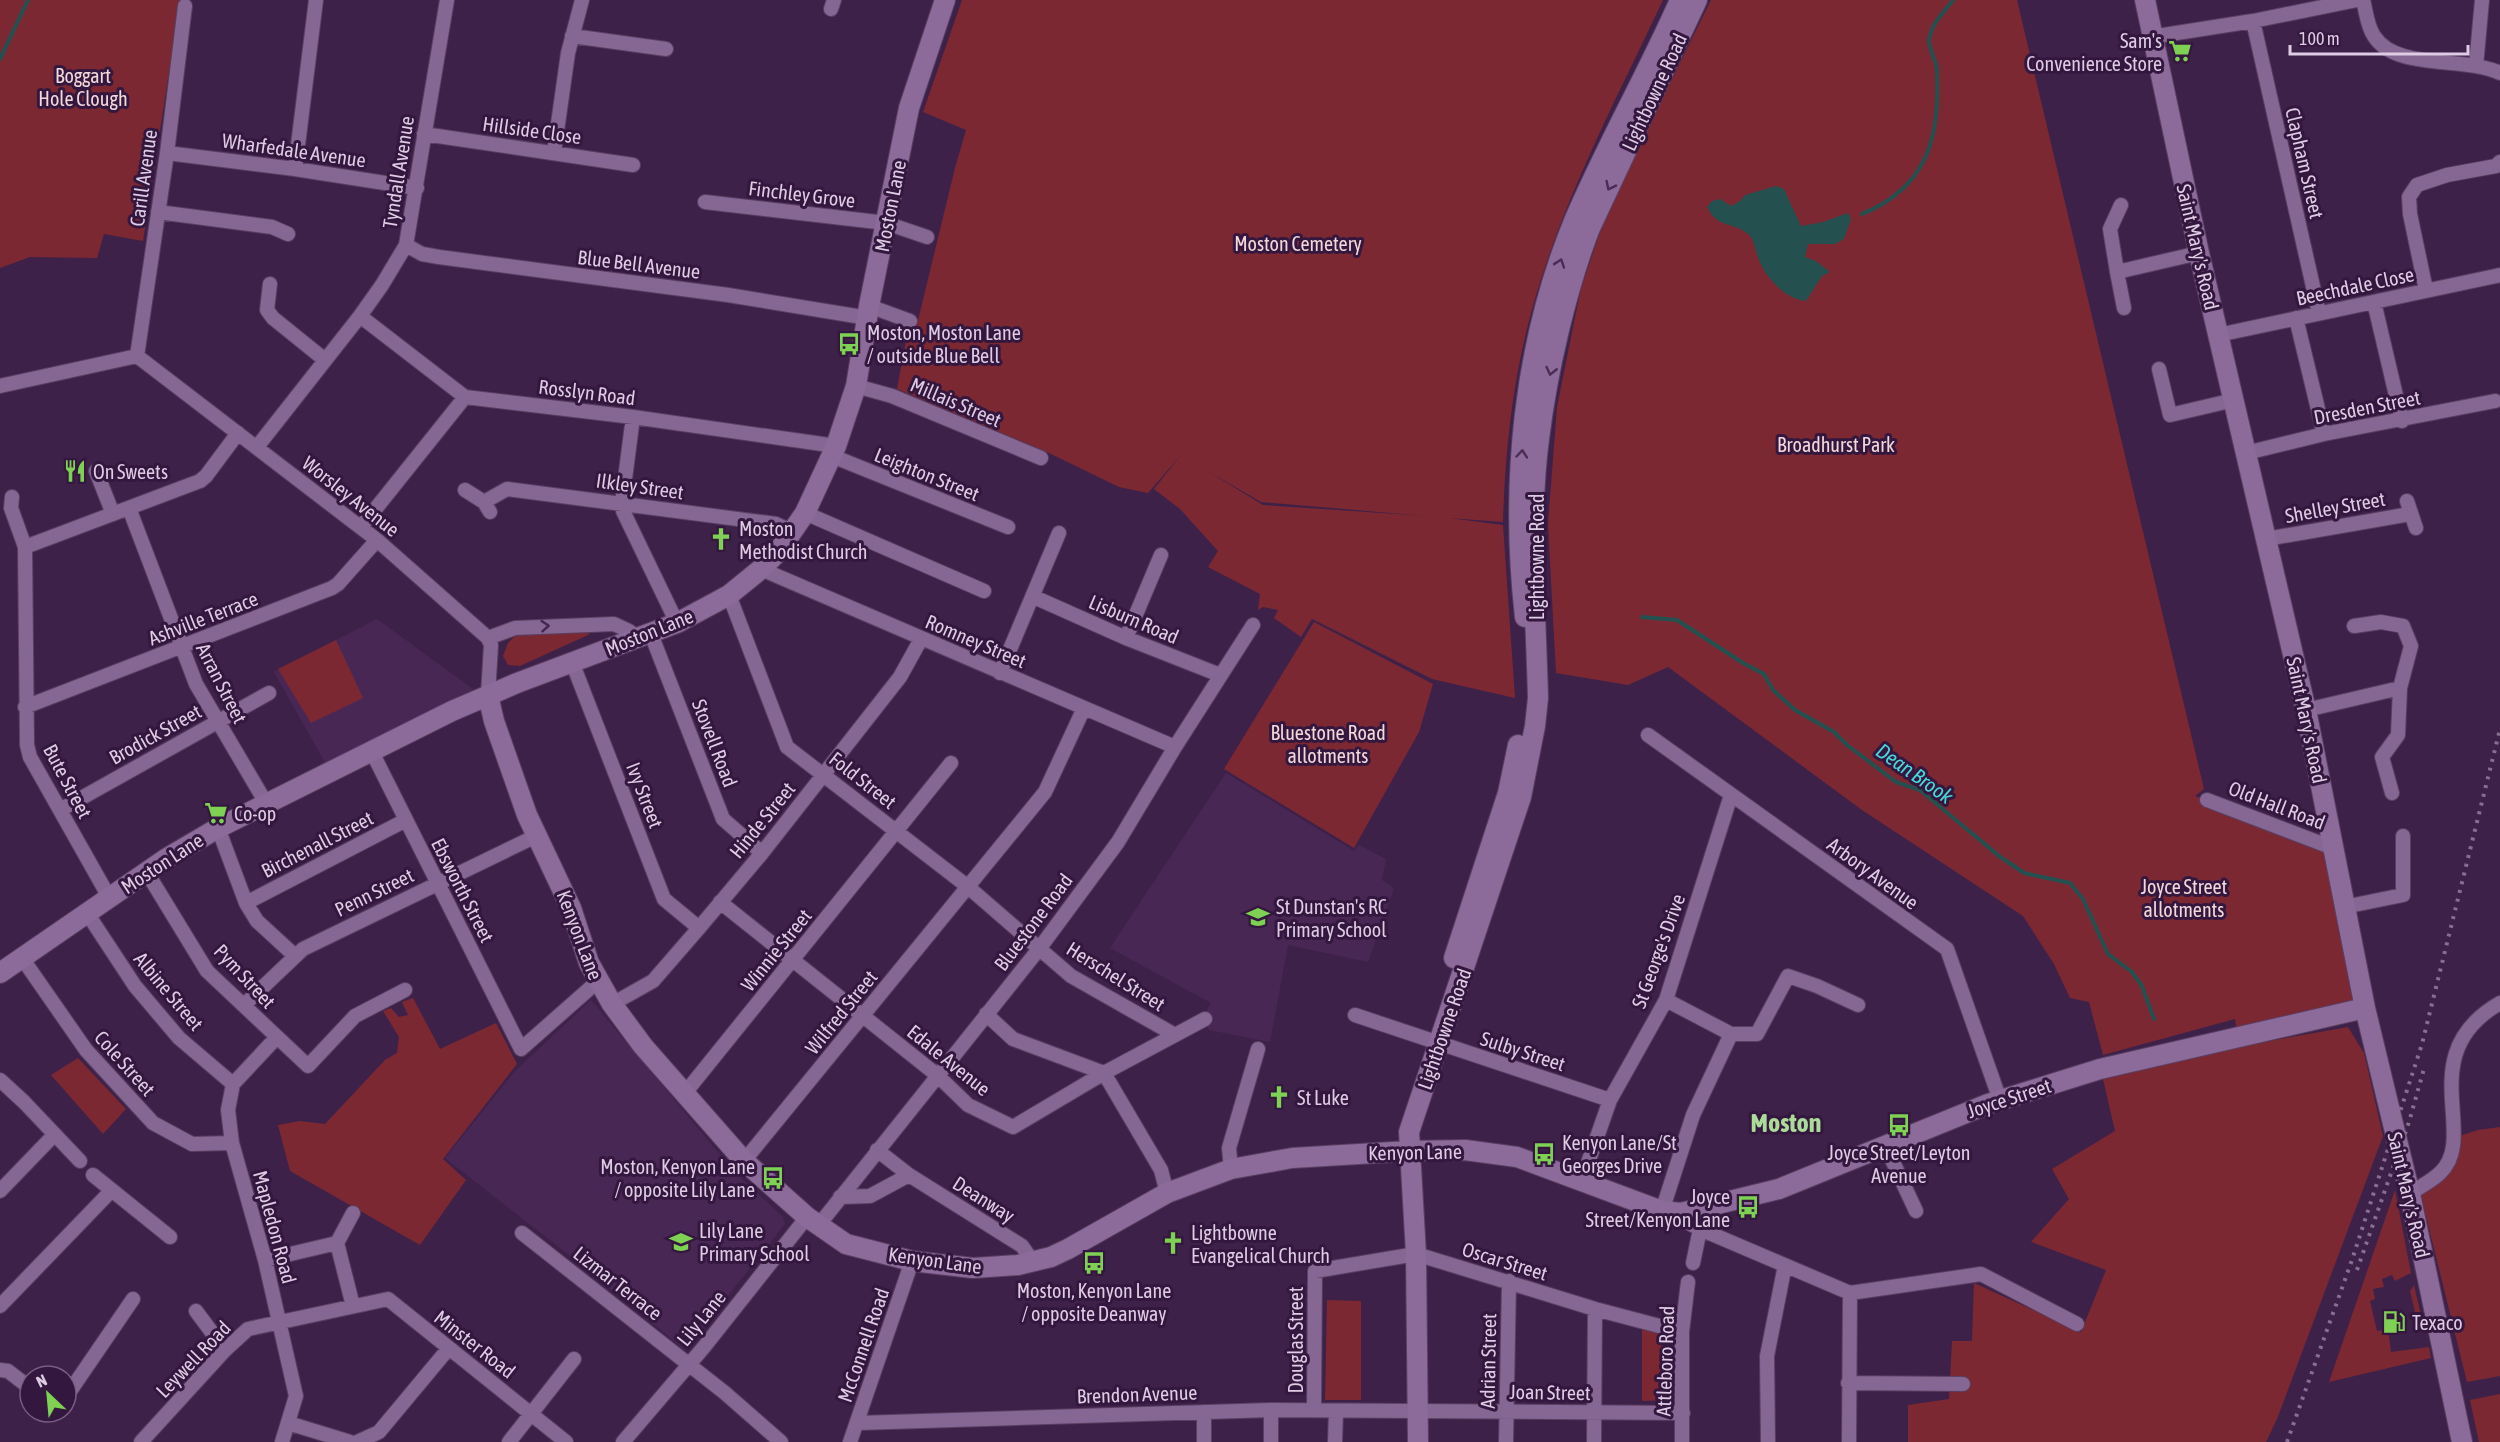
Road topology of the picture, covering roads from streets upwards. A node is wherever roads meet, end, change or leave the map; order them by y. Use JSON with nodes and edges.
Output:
{"nodes":[{"id":1,"x":316,"y":0,"type":"edge"},
{"id":2,"x":447,"y":0,"type":"edge"},
{"id":3,"x":582,"y":0,"type":"edge"},
{"id":4,"x":945,"y":0,"type":"edge"},
{"id":5,"x":1680,"y":0,"type":"edge"},
{"id":6,"x":1697,"y":0,"type":"edge"},
{"id":7,"x":2145,"y":0,"type":"edge"},
{"id":8,"x":2357,"y":0,"type":"edge"},
{"id":9,"x":2363,"y":0,"type":"edge"},
{"id":10,"x":2482,"y":0,"type":"edge"},
{"id":11,"x":185,"y":6,"type":"dead end"},
{"id":12,"x":2253,"y":21,"type":"junction"},
{"id":13,"x":572,"y":36,"type":"junction"},
{"id":14,"x":2151,"y":37,"type":"junction"},
{"id":15,"x":666,"y":49,"type":"dead end"},
{"id":16,"x":2476,"y":66,"type":"junction"},
{"id":17,"x":2500,"y":73,"type":"edge"},
{"id":18,"x":424,"y":134,"type":"junction"},
{"id":19,"x":554,"y":152,"type":"junction"},
{"id":20,"x":167,"y":153,"type":"junction"},
{"id":21,"x":2500,"y":162,"type":"edge"},
{"id":22,"x":633,"y":165,"type":"dead end"},
{"id":23,"x":295,"y":169,"type":"junction"},
{"id":24,"x":417,"y":188,"type":"junction"},
{"id":25,"x":705,"y":202,"type":"dead end"},
{"id":26,"x":2121,"y":205,"type":"dead end"},
{"id":27,"x":158,"y":212,"type":"junction"},
{"id":28,"x":886,"y":223,"type":"junction"},
{"id":29,"x":288,"y":234,"type":"dead end"},
{"id":30,"x":927,"y":237,"type":"dead end"},
{"id":31,"x":406,"y":245,"type":"junction"},
{"id":32,"x":2199,"y":253,"type":"junction"},
{"id":33,"x":2117,"y":272,"type":"junction"},
{"id":34,"x":2500,"y":275,"type":"edge"},
{"id":35,"x":270,"y":284,"type":"dead end"},
{"id":36,"x":2426,"y":290,"type":"junction"},
{"id":37,"x":2374,"y":302,"type":"junction"},
{"id":38,"x":2124,"y":308,"type":"dead end"},
{"id":39,"x":869,"y":312,"type":"junction"},
{"id":40,"x":2319,"y":313,"type":"junction"},
{"id":41,"x":360,"y":316,"type":"junction"},
{"id":42,"x":2296,"y":318,"type":"junction"},
{"id":43,"x":910,"y":321,"type":"dead end"},
{"id":44,"x":2218,"y":335,"type":"junction"},
{"id":45,"x":137,"y":356,"type":"junction"},
{"id":46,"x":326,"y":360,"type":"junction"},
{"id":47,"x":2159,"y":369,"type":"dead end"},
{"id":48,"x":0,"y":386,"type":"edge"},
{"id":49,"x":856,"y":386,"type":"junction"},
{"id":50,"x":465,"y":397,"type":"junction"},
{"id":51,"x":2234,"y":400,"type":"junction"},
{"id":52,"x":2495,"y":401,"type":"dead end"},
{"id":53,"x":633,"y":417,"type":"junction"},
{"id":54,"x":2402,"y":420,"type":"junction"},
{"id":55,"x":238,"y":433,"type":"junction"},
{"id":56,"x":2324,"y":434,"type":"junction"},
{"id":57,"x":257,"y":447,"type":"junction"},
{"id":58,"x":834,"y":451,"type":"junction"},
{"id":59,"x":2246,"y":453,"type":"junction"},
{"id":60,"x":1041,"y":458,"type":"dead end"},
{"id":61,"x":96,"y":471,"type":"dead end"},
{"id":62,"x":465,"y":490,"type":"dead end"},
{"id":63,"x":12,"y":497,"type":"dead end"},
{"id":64,"x":623,"y":503,"type":"junction"},
{"id":65,"x":129,"y":508,"type":"junction"},
{"id":66,"x":805,"y":513,"type":"junction"},
{"id":67,"x":113,"y":514,"type":"junction"},
{"id":68,"x":2411,"y":515,"type":"dead end"},
{"id":69,"x":361,"y":527,"type":"junction"},
{"id":70,"x":1008,"y":528,"type":"dead end"},
{"id":71,"x":793,"y":532,"type":"junction"},
{"id":72,"x":1059,"y":533,"type":"dead end"},
{"id":73,"x":2266,"y":539,"type":"junction"},
{"id":74,"x":377,"y":540,"type":"junction"},
{"id":75,"x":25,"y":548,"type":"junction"},
{"id":76,"x":1161,"y":555,"type":"dead end"},
{"id":77,"x":761,"y":570,"type":"junction"},
{"id":78,"x":984,"y":591,"type":"dead end"},
{"id":79,"x":729,"y":595,"type":"junction"},
{"id":80,"x":1034,"y":597,"type":"junction"},
{"id":81,"x":677,"y":622,"type":"junction"},
{"id":82,"x":1253,"y":625,"type":"dead end"},
{"id":83,"x":2354,"y":626,"type":"dead end"},
{"id":84,"x":619,"y":636,"type":"junction"},
{"id":85,"x":644,"y":636,"type":"junction"},
{"id":86,"x":488,"y":638,"type":"junction"},
{"id":87,"x":1126,"y":638,"type":"junction"},
{"id":88,"x":921,"y":639,"type":"junction"},
{"id":89,"x":182,"y":648,"type":"junction"},
{"id":90,"x":572,"y":662,"type":"junction"},
{"id":91,"x":1000,"y":673,"type":"junction"},
{"id":92,"x":1220,"y":675,"type":"junction"},
{"id":93,"x":2400,"y":688,"type":"junction"},
{"id":94,"x":269,"y":693,"type":"dead end"},
{"id":95,"x":488,"y":695,"type":"junction"},
{"id":96,"x":25,"y":707,"type":"junction"},
{"id":97,"x":1084,"y":708,"type":"junction"},
{"id":98,"x":2306,"y":710,"type":"junction"},
{"id":99,"x":218,"y":722,"type":"junction"},
{"id":100,"x":1648,"y":735,"type":"dead end"},
{"id":101,"x":1175,"y":747,"type":"junction"},
{"id":102,"x":371,"y":750,"type":"junction"},
{"id":103,"x":951,"y":763,"type":"dead end"},
{"id":104,"x":824,"y":774,"type":"junction"},
{"id":105,"x":2392,"y":793,"type":"dead end"},
{"id":106,"x":1731,"y":795,"type":"junction"},
{"id":107,"x":2207,"y":800,"type":"dead end"},
{"id":108,"x":266,"y":803,"type":"junction"},
{"id":109,"x":60,"y":810,"type":"junction"},
{"id":110,"x":406,"y":820,"type":"junction"},
{"id":111,"x":218,"y":828,"type":"junction"},
{"id":112,"x":896,"y":831,"type":"junction"},
{"id":113,"x":536,"y":836,"type":"junction"},
{"id":114,"x":2403,"y":836,"type":"dead end"},
{"id":115,"x":2333,"y":848,"type":"junction"},
{"id":116,"x":762,"y":852,"type":"junction"},
{"id":117,"x":146,"y":871,"type":"junction"},
{"id":118,"x":438,"y":882,"type":"junction"},
{"id":119,"x":967,"y":886,"type":"junction"},
{"id":120,"x":109,"y":897,"type":"junction"},
{"id":121,"x":720,"y":902,"type":"junction"},
{"id":122,"x":246,"y":903,"type":"junction"},
{"id":123,"x":2344,"y":907,"type":"junction"},
{"id":124,"x":87,"y":913,"type":"junction"},
{"id":125,"x":699,"y":928,"type":"junction"},
{"id":126,"x":1039,"y":949,"type":"junction"},
{"id":127,"x":294,"y":955,"type":"junction"},
{"id":128,"x":22,"y":958,"type":"junction"},
{"id":129,"x":792,"y":962,"type":"junction"},
{"id":130,"x":0,"y":973,"type":"edge"},
{"id":131,"x":597,"y":982,"type":"junction"},
{"id":132,"x":405,"y":990,"type":"dead end"},
{"id":133,"x":1666,"y":1000,"type":"junction"},
{"id":134,"x":2500,"y":1003,"type":"edge"},
{"id":135,"x":612,"y":1004,"type":"junction"},
{"id":136,"x":244,"y":1005,"type":"junction"},
{"id":137,"x":1858,"y":1005,"type":"dead end"},
{"id":138,"x":2365,"y":1008,"type":"junction"},
{"id":139,"x":986,"y":1014,"type":"junction"},
{"id":140,"x":1355,"y":1015,"type":"dead end"},
{"id":141,"x":863,"y":1016,"type":"junction"},
{"id":142,"x":1205,"y":1019,"type":"dead end"},
{"id":143,"x":1731,"y":1034,"type":"junction"},
{"id":144,"x":1175,"y":1035,"type":"junction"},
{"id":145,"x":277,"y":1037,"type":"junction"},
{"id":146,"x":1434,"y":1042,"type":"junction"},
{"id":147,"x":1258,"y":1049,"type":"dead end"},
{"id":148,"x":1104,"y":1073,"type":"junction"},
{"id":149,"x":937,"y":1075,"type":"junction"},
{"id":150,"x":0,"y":1080,"type":"edge"},
{"id":151,"x":233,"y":1084,"type":"junction"},
{"id":152,"x":685,"y":1093,"type":"junction"},
{"id":153,"x":1610,"y":1100,"type":"junction"},
{"id":154,"x":2000,"y":1100,"type":"junction"},
{"id":155,"x":54,"y":1135,"type":"junction"},
{"id":156,"x":232,"y":1143,"type":"junction"},
{"id":157,"x":1886,"y":1147,"type":"junction"},
{"id":158,"x":877,"y":1150,"type":"junction"},
{"id":159,"x":1409,"y":1151,"type":"junction"},
{"id":160,"x":80,"y":1161,"type":"dead end"},
{"id":161,"x":744,"y":1161,"type":"junction"},
{"id":162,"x":1231,"y":1169,"type":"junction"},
{"id":163,"x":93,"y":1175,"type":"dead end"},
{"id":164,"x":909,"y":1175,"type":"junction"},
{"id":165,"x":1582,"y":1180,"type":"junction"},
{"id":166,"x":112,"y":1190,"type":"junction"},
{"id":167,"x":0,"y":1191,"type":"edge"},
{"id":168,"x":1167,"y":1193,"type":"junction"},
{"id":169,"x":2410,"y":1194,"type":"junction"},
{"id":170,"x":840,"y":1197,"type":"junction"},
{"id":171,"x":1916,"y":1211,"type":"dead end"},
{"id":172,"x":1671,"y":1212,"type":"junction"},
{"id":173,"x":353,"y":1213,"type":"dead end"},
{"id":174,"x":812,"y":1221,"type":"junction"},
{"id":175,"x":1700,"y":1229,"type":"junction"},
{"id":176,"x":522,"y":1233,"type":"dead end"},
{"id":177,"x":170,"y":1237,"type":"dead end"},
{"id":178,"x":337,"y":1243,"type":"junction"},
{"id":179,"x":1416,"y":1254,"type":"junction"},
{"id":180,"x":265,"y":1260,"type":"junction"},
{"id":181,"x":912,"y":1261,"type":"junction"},
{"id":182,"x":1033,"y":1262,"type":"junction"},
{"id":183,"x":1692,"y":1263,"type":"dead end"},
{"id":184,"x":1785,"y":1265,"type":"junction"},
{"id":185,"x":1315,"y":1271,"type":"joint"},
{"id":186,"x":1509,"y":1281,"type":"junction"},
{"id":187,"x":1688,"y":1282,"type":"dead end"},
{"id":188,"x":1850,"y":1293,"type":"junction"},
{"id":189,"x":133,"y":1299,"type":"dead end"},
{"id":190,"x":0,"y":1306,"type":"edge"},
{"id":191,"x":353,"y":1306,"type":"junction"},
{"id":192,"x":1595,"y":1309,"type":"junction"},
{"id":193,"x":196,"y":1311,"type":"dead end"},
{"id":194,"x":280,"y":1322,"type":"junction"},
{"id":195,"x":2077,"y":1324,"type":"dead end"},
{"id":196,"x":1682,"y":1332,"type":"junction"},
{"id":197,"x":449,"y":1348,"type":"junction"},
{"id":198,"x":225,"y":1350,"type":"junction"},
{"id":199,"x":574,"y":1359,"type":"dead end"},
{"id":200,"x":689,"y":1365,"type":"junction"},
{"id":201,"x":0,"y":1370,"type":"edge"},
{"id":202,"x":18,"y":1379,"type":"edge"},
{"id":203,"x":78,"y":1379,"type":"edge"},
{"id":204,"x":1848,"y":1383,"type":"junction"},
{"id":205,"x":1963,"y":1384,"type":"dead end"},
{"id":206,"x":1314,"y":1409,"type":"junction"},
{"id":207,"x":1271,"y":1410,"type":"junction"},
{"id":208,"x":1417,"y":1410,"type":"junction"},
{"id":209,"x":1336,"y":1411,"type":"junction"},
{"id":210,"x":1204,"y":1412,"type":"junction"},
{"id":211,"x":1506,"y":1412,"type":"junction"},
{"id":212,"x":1594,"y":1412,"type":"junction"},
{"id":213,"x":532,"y":1413,"type":"junction"},
{"id":214,"x":1683,"y":1413,"type":"junction"},
{"id":215,"x":288,"y":1423,"type":"junction"},
{"id":216,"x":858,"y":1423,"type":"junction"},
{"id":217,"x":629,"y":1440,"type":"edge"},
{"id":218,"x":141,"y":1442,"type":"edge"},
{"id":219,"x":282,"y":1442,"type":"edge"},
{"id":220,"x":350,"y":1442,"type":"edge"},
{"id":221,"x":357,"y":1442,"type":"edge"},
{"id":222,"x":509,"y":1442,"type":"edge"},
{"id":223,"x":566,"y":1442,"type":"edge"},
{"id":224,"x":781,"y":1442,"type":"edge"},
{"id":225,"x":850,"y":1442,"type":"edge"},
{"id":226,"x":1204,"y":1442,"type":"edge"},
{"id":227,"x":1271,"y":1442,"type":"edge"},
{"id":228,"x":1335,"y":1442,"type":"edge"},
{"id":229,"x":1418,"y":1442,"type":"edge"},
{"id":230,"x":1506,"y":1442,"type":"edge"},
{"id":231,"x":1594,"y":1442,"type":"edge"},
{"id":232,"x":1682,"y":1442,"type":"edge"},
{"id":233,"x":1768,"y":1442,"type":"edge"},
{"id":234,"x":1849,"y":1442,"type":"edge"},
{"id":235,"x":2462,"y":1442,"type":"edge"}],
"edges":[{"from":1,"to":23,"type":"street"},
{"from":2,"to":18,"type":"street","name":"Tyndall Avenue"},
{"from":3,"to":13,"type":"street"},
{"from":4,"to":28,"type":"street","name":"Moston Lane"},
{"from":146,"to":5,"type":"street","name":"Lightbowne Road","one_way":true},
{"from":6,"to":146,"type":"street","name":"Lightbowne Road","one_way":true},
{"from":7,"to":14,"type":"street","name":"Saint Mary's Road"},
{"from":8,"to":12,"type":"street"},
{"from":9,"to":16,"type":"street"},
{"from":10,"to":16,"type":"street"},
{"from":11,"to":20,"type":"street","name":"Carill Avenue"},
{"from":12,"to":14,"type":"street"},
{"from":12,"to":40,"type":"street","name":"Clapham Street"},
{"from":13,"to":15,"type":"street"},
{"from":13,"to":19,"type":"street"},
{"from":14,"to":32,"type":"street","name":"Saint Mary's Road"},
{"from":16,"to":17,"type":"street"},
{"from":18,"to":19,"type":"street","name":"Hillside Close"},
{"from":18,"to":24,"type":"street","name":"Tyndall Avenue"},
{"from":19,"to":22,"type":"street","name":"Hillside Close"},
{"from":20,"to":23,"type":"street","name":"Wharfedale Avenue"},
{"from":20,"to":27,"type":"street","name":"Carill Avenue"},
{"from":21,"to":36,"type":"street"},
{"from":23,"to":24,"type":"street","name":"Wharfedale Avenue"},
{"from":24,"to":31,"type":"street","name":"Tyndall Avenue"},
{"from":25,"to":28,"type":"street","name":"Finchley Grove"},
{"from":26,"to":33,"type":"street"},
{"from":27,"to":29,"type":"street"},
{"from":27,"to":45,"type":"street","name":"Carill Avenue"},
{"from":28,"to":30,"type":"street","name":"Finchley Grove"},
{"from":28,"to":39,"type":"street","name":"Moston Lane"},
{"from":31,"to":39,"type":"street","name":"Blue Bell Avenue"},
{"from":31,"to":41,"type":"street","name":"Tyndall Avenue"},
{"from":32,"to":33,"type":"street"},
{"from":32,"to":44,"type":"street","name":"Saint Mary's Road"},
{"from":33,"to":38,"type":"street"},
{"from":34,"to":36,"type":"street","name":"Beechdale Close"},
{"from":35,"to":46,"type":"street"},
{"from":36,"to":37,"type":"street","name":"Beechdale Close"},
{"from":37,"to":40,"type":"street","name":"Beechdale Close"},
{"from":37,"to":54,"type":"street"},
{"from":39,"to":43,"type":"street","name":"Blue Bell Avenue"},
{"from":39,"to":49,"type":"street","name":"Moston Lane"},
{"from":40,"to":42,"type":"street","name":"Beechdale Close"},
{"from":41,"to":46,"type":"street","name":"Tyndall Avenue"},
{"from":41,"to":50,"type":"street"},
{"from":42,"to":44,"type":"street","name":"Beechdale Close"},
{"from":42,"to":56,"type":"street"},
{"from":44,"to":51,"type":"street","name":"Saint Mary's Road"},
{"from":45,"to":48,"type":"street"},
{"from":45,"to":55,"type":"street","name":"Worsley Avenue"},
{"from":46,"to":57,"type":"street","name":"Tyndall Avenue"},
{"from":47,"to":51,"type":"street"},
{"from":49,"to":58,"type":"street","name":"Moston Lane"},
{"from":49,"to":60,"type":"street","name":"Millais Street"},
{"from":50,"to":53,"type":"street","name":"Rosslyn Road"},
{"from":50,"to":69,"type":"street"},
{"from":51,"to":59,"type":"street","name":"Saint Mary's Road"},
{"from":52,"to":54,"type":"street","name":"Dresden Street"},
{"from":53,"to":58,"type":"street","name":"Rosslyn Road"},
{"from":53,"to":64,"type":"street"},
{"from":54,"to":56,"type":"street","name":"Dresden Street"},
{"from":55,"to":57,"type":"street","name":"Worsley Avenue"},
{"from":55,"to":65,"type":"street"},
{"from":56,"to":59,"type":"street","name":"Dresden Street"},
{"from":57,"to":69,"type":"street","name":"Worsley Avenue"},
{"from":58,"to":66,"type":"street","name":"Moston Lane"},
{"from":58,"to":70,"type":"street","name":"Leighton Street"},
{"from":59,"to":73,"type":"street","name":"Saint Mary's Road"},
{"from":61,"to":67,"type":"street"},
{"from":62,"to":64,"type":"street","name":"Ilkley Street"},
{"from":63,"to":75,"type":"street","name":"Bute Street"},
{"from":64,"to":71,"type":"street","name":"Ilkley Street"},
{"from":64,"to":81,"type":"street"},
{"from":65,"to":67,"type":"street"},
{"from":65,"to":89,"type":"street","name":"Arran Street"},
{"from":66,"to":71,"type":"street","name":"Moston Lane"},
{"from":66,"to":78,"type":"street"},
{"from":67,"to":75,"type":"street"},
{"from":68,"to":73,"type":"street","name":"Shelley Street"},
{"from":69,"to":74,"type":"street","name":"Worsley Avenue"},
{"from":71,"to":77,"type":"street","name":"Moston Lane"},
{"from":72,"to":80,"type":"street"},
{"from":73,"to":98,"type":"street","name":"Saint Mary's Road"},
{"from":74,"to":86,"type":"street","name":"Worsley Avenue"},
{"from":74,"to":89,"type":"street","name":"Ashville Terrace"},
{"from":75,"to":96,"type":"street","name":"Bute Street"},
{"from":76,"to":87,"type":"street"},
{"from":77,"to":79,"type":"street","name":"Moston Lane"},
{"from":77,"to":88,"type":"street","name":"Romney Street"},
{"from":79,"to":81,"type":"street","name":"Moston Lane"},
{"from":79,"to":104,"type":"street","name":"Fold Street"},
{"from":80,"to":87,"type":"street","name":"Lisburn Road"},
{"from":80,"to":91,"type":"street"},
{"from":81,"to":85,"type":"street","name":"Moston Lane"},
{"from":82,"to":92,"type":"street","name":"Bluestone Road"},
{"from":83,"to":93,"type":"street"},
{"from":84,"to":85,"type":"street","name":"Moston Lane"},
{"from":86,"to":84,"type":"street","one_way":true},
{"from":84,"to":90,"type":"street","name":"Moston Lane"},
{"from":85,"to":116,"type":"street","name":"Stovell Road"},
{"from":86,"to":95,"type":"street"},
{"from":87,"to":92,"type":"street","name":"Lisburn Road"},
{"from":88,"to":91,"type":"street","name":"Romney Street"},
{"from":88,"to":104,"type":"street","name":"Hinde Street"},
{"from":89,"to":96,"type":"street","name":"Ashville Terrace"},
{"from":89,"to":99,"type":"street","name":"Arran Street"},
{"from":90,"to":95,"type":"street","name":"Moston Lane"},
{"from":90,"to":125,"type":"street","name":"Ivy Street"},
{"from":91,"to":97,"type":"street","name":"Romney Street"},
{"from":92,"to":101,"type":"street","name":"Bluestone Road"},
{"from":93,"to":98,"type":"street"},
{"from":93,"to":105,"type":"street"},
{"from":94,"to":99,"type":"street","name":"Brodick Street"},
{"from":95,"to":102,"type":"street","name":"Moston Lane"},
{"from":95,"to":113,"type":"street","name":"Kenyon Lane"},
{"from":96,"to":109,"type":"street","name":"Bute Street"},
{"from":97,"to":101,"type":"street","name":"Romney Street"},
{"from":97,"to":119,"type":"street","name":"Wilfred Street"},
{"from":98,"to":115,"type":"street","name":"Saint Mary's Road"},
{"from":99,"to":108,"type":"street","name":"Arran Street"},
{"from":99,"to":109,"type":"street","name":"Brodick Street"},
{"from":100,"to":106,"type":"street","name":"Arbory Avenue"},
{"from":101,"to":126,"type":"street","name":"Bluestone Road"},
{"from":102,"to":108,"type":"street","name":"Moston Lane"},
{"from":102,"to":110,"type":"street","name":"Ebsworth Street"},
{"from":103,"to":112,"type":"street","name":"Winnie Street"},
{"from":104,"to":112,"type":"street","name":"Fold Street"},
{"from":104,"to":116,"type":"street","name":"Hinde Street"},
{"from":106,"to":133,"type":"street","name":"St George's Drive"},
{"from":106,"to":154,"type":"street","name":"Arbory Avenue"},
{"from":107,"to":115,"type":"street","name":"Old Hall Road"},
{"from":108,"to":111,"type":"street","name":"Moston Lane"},
{"from":109,"to":120,"type":"street","name":"Bute Street"},
{"from":110,"to":118,"type":"street","name":"Ebsworth Street"},
{"from":110,"to":122,"type":"street","name":"Birchenall Street"},
{"from":111,"to":117,"type":"street","name":"Moston Lane"},
{"from":111,"to":122,"type":"street"},
{"from":112,"to":119,"type":"street","name":"Fold Street"},
{"from":112,"to":129,"type":"street","name":"Winnie Street"},
{"from":113,"to":118,"type":"street","name":"Penn Street"},
{"from":113,"to":131,"type":"street","name":"Kenyon Lane"},
{"from":114,"to":123,"type":"street"},
{"from":115,"to":123,"type":"street","name":"Saint Mary's Road"},
{"from":116,"to":121,"type":"street","name":"Hinde Street"},
{"from":117,"to":120,"type":"street","name":"Moston Lane"},
{"from":117,"to":136,"type":"street","name":"Pym Street"},
{"from":118,"to":127,"type":"street","name":"Penn Street"},
{"from":118,"to":131,"type":"street","name":"Ebsworth Street"},
{"from":119,"to":126,"type":"street","name":"Fold Street"},
{"from":119,"to":141,"type":"street","name":"Wilfred Street"},
{"from":120,"to":124,"type":"street","name":"Moston Lane"},
{"from":121,"to":125,"type":"street","name":"Hinde Street"},
{"from":121,"to":129,"type":"street","name":"Edale Avenue"},
{"from":122,"to":127,"type":"street"},
{"from":123,"to":138,"type":"street","name":"Saint Mary's Road"},
{"from":124,"to":128,"type":"street","name":"Moston Lane"},
{"from":124,"to":151,"type":"street","name":"Albine Street"},
{"from":125,"to":135,"type":"street","name":"Hinde Street"},
{"from":126,"to":139,"type":"street","name":"Bluestone Road"},
{"from":126,"to":144,"type":"street","name":"Herschel Street"},
{"from":127,"to":136,"type":"street","name":"Penn Street"},
{"from":128,"to":130,"type":"street","name":"Moston Lane"},
{"from":128,"to":156,"type":"street","name":"Cole Street"},
{"from":129,"to":141,"type":"street","name":"Edale Avenue"},
{"from":129,"to":152,"type":"street","name":"Winnie Street"},
{"from":131,"to":135,"type":"street","name":"Kenyon Lane"},
{"from":132,"to":145,"type":"street","name":"Pym Street"},
{"from":133,"to":143,"type":"street"},
{"from":133,"to":153,"type":"street","name":"St George's Drive"},
{"from":134,"to":169,"type":"street"},
{"from":135,"to":152,"type":"street","name":"Kenyon Lane"},
{"from":136,"to":145,"type":"street","name":"Pym Street"},
{"from":137,"to":143,"type":"street"},
{"from":138,"to":154,"type":"street","name":"Joyce Street"},
{"from":138,"to":169,"type":"street","name":"Saint Mary's Road"},
{"from":139,"to":148,"type":"street"},
{"from":139,"to":149,"type":"street","name":"Bluestone Road"},
{"from":140,"to":146,"type":"street","name":"Sulby Street"},
{"from":141,"to":149,"type":"street","name":"Edale Avenue"},
{"from":141,"to":161,"type":"street","name":"Wilfred Street"},
{"from":142,"to":144,"type":"street","name":"Edale Avenue"},
{"from":143,"to":172,"type":"street"},
{"from":144,"to":148,"type":"street","name":"Edale Avenue"},
{"from":145,"to":151,"type":"street"},
{"from":146,"to":153,"type":"street","name":"Sulby Street"},
{"from":146,"to":159,"type":"street","name":"Lightbowne Road"},
{"from":147,"to":162,"type":"street"},
{"from":148,"to":149,"type":"street","name":"Edale Avenue"},
{"from":148,"to":168,"type":"street"},
{"from":149,"to":158,"type":"street","name":"Bluestone Road"},
{"from":150,"to":155,"type":"street"},
{"from":151,"to":156,"type":"street","name":"Mapledon Road"},
{"from":152,"to":161,"type":"street","name":"Kenyon Lane"},
{"from":153,"to":165,"type":"street","name":"St George's Drive"},
{"from":154,"to":157,"type":"street","name":"Joyce Street"},
{"from":155,"to":160,"type":"street"},
{"from":155,"to":167,"type":"street"},
{"from":156,"to":180,"type":"street","name":"Mapledon Road"},
{"from":157,"to":171,"type":"street"},
{"from":157,"to":172,"type":"street","name":"Joyce Street"},
{"from":158,"to":164,"type":"street","name":"Deanway"},
{"from":158,"to":170,"type":"street","name":"Bluestone Road"},
{"from":159,"to":162,"type":"street","name":"Kenyon Lane"},
{"from":159,"to":165,"type":"street","name":"Kenyon Lane"},
{"from":159,"to":179,"type":"street","name":"Lightbowne Road"},
{"from":161,"to":174,"type":"street","name":"Kenyon Lane"},
{"from":162,"to":168,"type":"street","name":"Kenyon Lane"},
{"from":163,"to":166,"type":"street"},
{"from":164,"to":170,"type":"street"},
{"from":164,"to":182,"type":"street","name":"Deanway"},
{"from":165,"to":172,"type":"street","name":"Kenyon Lane"},
{"from":166,"to":177,"type":"street"},
{"from":166,"to":190,"type":"street"},
{"from":168,"to":182,"type":"street","name":"Kenyon Lane"},
{"from":169,"to":235,"type":"street","name":"Saint Mary's Road"},
{"from":170,"to":174,"type":"street","name":"Bluestone Road"},
{"from":172,"to":175,"type":"street"},
{"from":173,"to":178,"type":"street"},
{"from":174,"to":181,"type":"street","name":"Kenyon Lane"},
{"from":174,"to":200,"type":"street","name":"Lily Lane"},
{"from":175,"to":183,"type":"street"},
{"from":175,"to":184,"type":"street"},
{"from":176,"to":200,"type":"street","name":"Lizmar Terrace"},
{"from":178,"to":180,"type":"street"},
{"from":178,"to":191,"type":"street"},
{"from":179,"to":185,"type":"street","name":"Oscar Street"},
{"from":179,"to":186,"type":"street","name":"Oscar Street"},
{"from":179,"to":208,"type":"street","name":"Lightbowne Road"},
{"from":180,"to":194,"type":"street","name":"Mapledon Road"},
{"from":181,"to":182,"type":"street","name":"Kenyon Lane"},
{"from":181,"to":216,"type":"street","name":"McConnell Road"},
{"from":184,"to":188,"type":"street"},
{"from":184,"to":233,"type":"street"},
{"from":185,"to":206,"type":"street","name":"Douglas Street"},
{"from":186,"to":192,"type":"street","name":"Oscar Street"},
{"from":186,"to":211,"type":"street","name":"Adrian Street"},
{"from":187,"to":196,"type":"street","name":"Attleboro Road"},
{"from":188,"to":195,"type":"street"},
{"from":188,"to":204,"type":"street"},
{"from":189,"to":203,"type":"street"},
{"from":191,"to":194,"type":"street","name":"Leywell Road"},
{"from":191,"to":197,"type":"street","name":"Minster Road"},
{"from":192,"to":196,"type":"street","name":"Oscar Street"},
{"from":192,"to":212,"type":"street"},
{"from":193,"to":198,"type":"street"},
{"from":194,"to":198,"type":"street","name":"Leywell Road"},
{"from":194,"to":215,"type":"street","name":"Mapledon Road"},
{"from":196,"to":214,"type":"street","name":"Attleboro Road"},
{"from":197,"to":213,"type":"street","name":"Minster Road"},
{"from":197,"to":221,"type":"street"},
{"from":198,"to":218,"type":"street","name":"Leywell Road"},
{"from":199,"to":213,"type":"street"},
{"from":200,"to":217,"type":"street","name":"Lily Lane"},
{"from":200,"to":224,"type":"street","name":"Lizmar Terrace"},
{"from":201,"to":202,"type":"street"},
{"from":204,"to":205,"type":"street"},
{"from":204,"to":234,"type":"street"},
{"from":206,"to":207,"type":"street","name":"Brendon Avenue"},
{"from":206,"to":209,"type":"street","name":"Brendon Avenue"},
{"from":207,"to":210,"type":"street","name":"Brendon Avenue"},
{"from":207,"to":227,"type":"street"},
{"from":208,"to":209,"type":"street","name":"Brendon Avenue"},
{"from":208,"to":211,"type":"street","name":"Joan Street"},
{"from":208,"to":229,"type":"street","name":"Lightbowne Road"},
{"from":209,"to":228,"type":"street"},
{"from":210,"to":216,"type":"street","name":"Brendon Avenue"},
{"from":210,"to":226,"type":"street"},
{"from":211,"to":212,"type":"street","name":"Joan Street"},
{"from":211,"to":230,"type":"street","name":"Adrian Street"},
{"from":212,"to":214,"type":"street","name":"Joan Street"},
{"from":212,"to":231,"type":"street"},
{"from":213,"to":222,"type":"street"},
{"from":213,"to":223,"type":"street","name":"Minster Road"},
{"from":214,"to":232,"type":"street","name":"Attleboro Road"},
{"from":215,"to":219,"type":"street","name":"Mapledon Road"},
{"from":215,"to":220,"type":"street"},
{"from":216,"to":225,"type":"street","name":"McConnell Road"}]}
